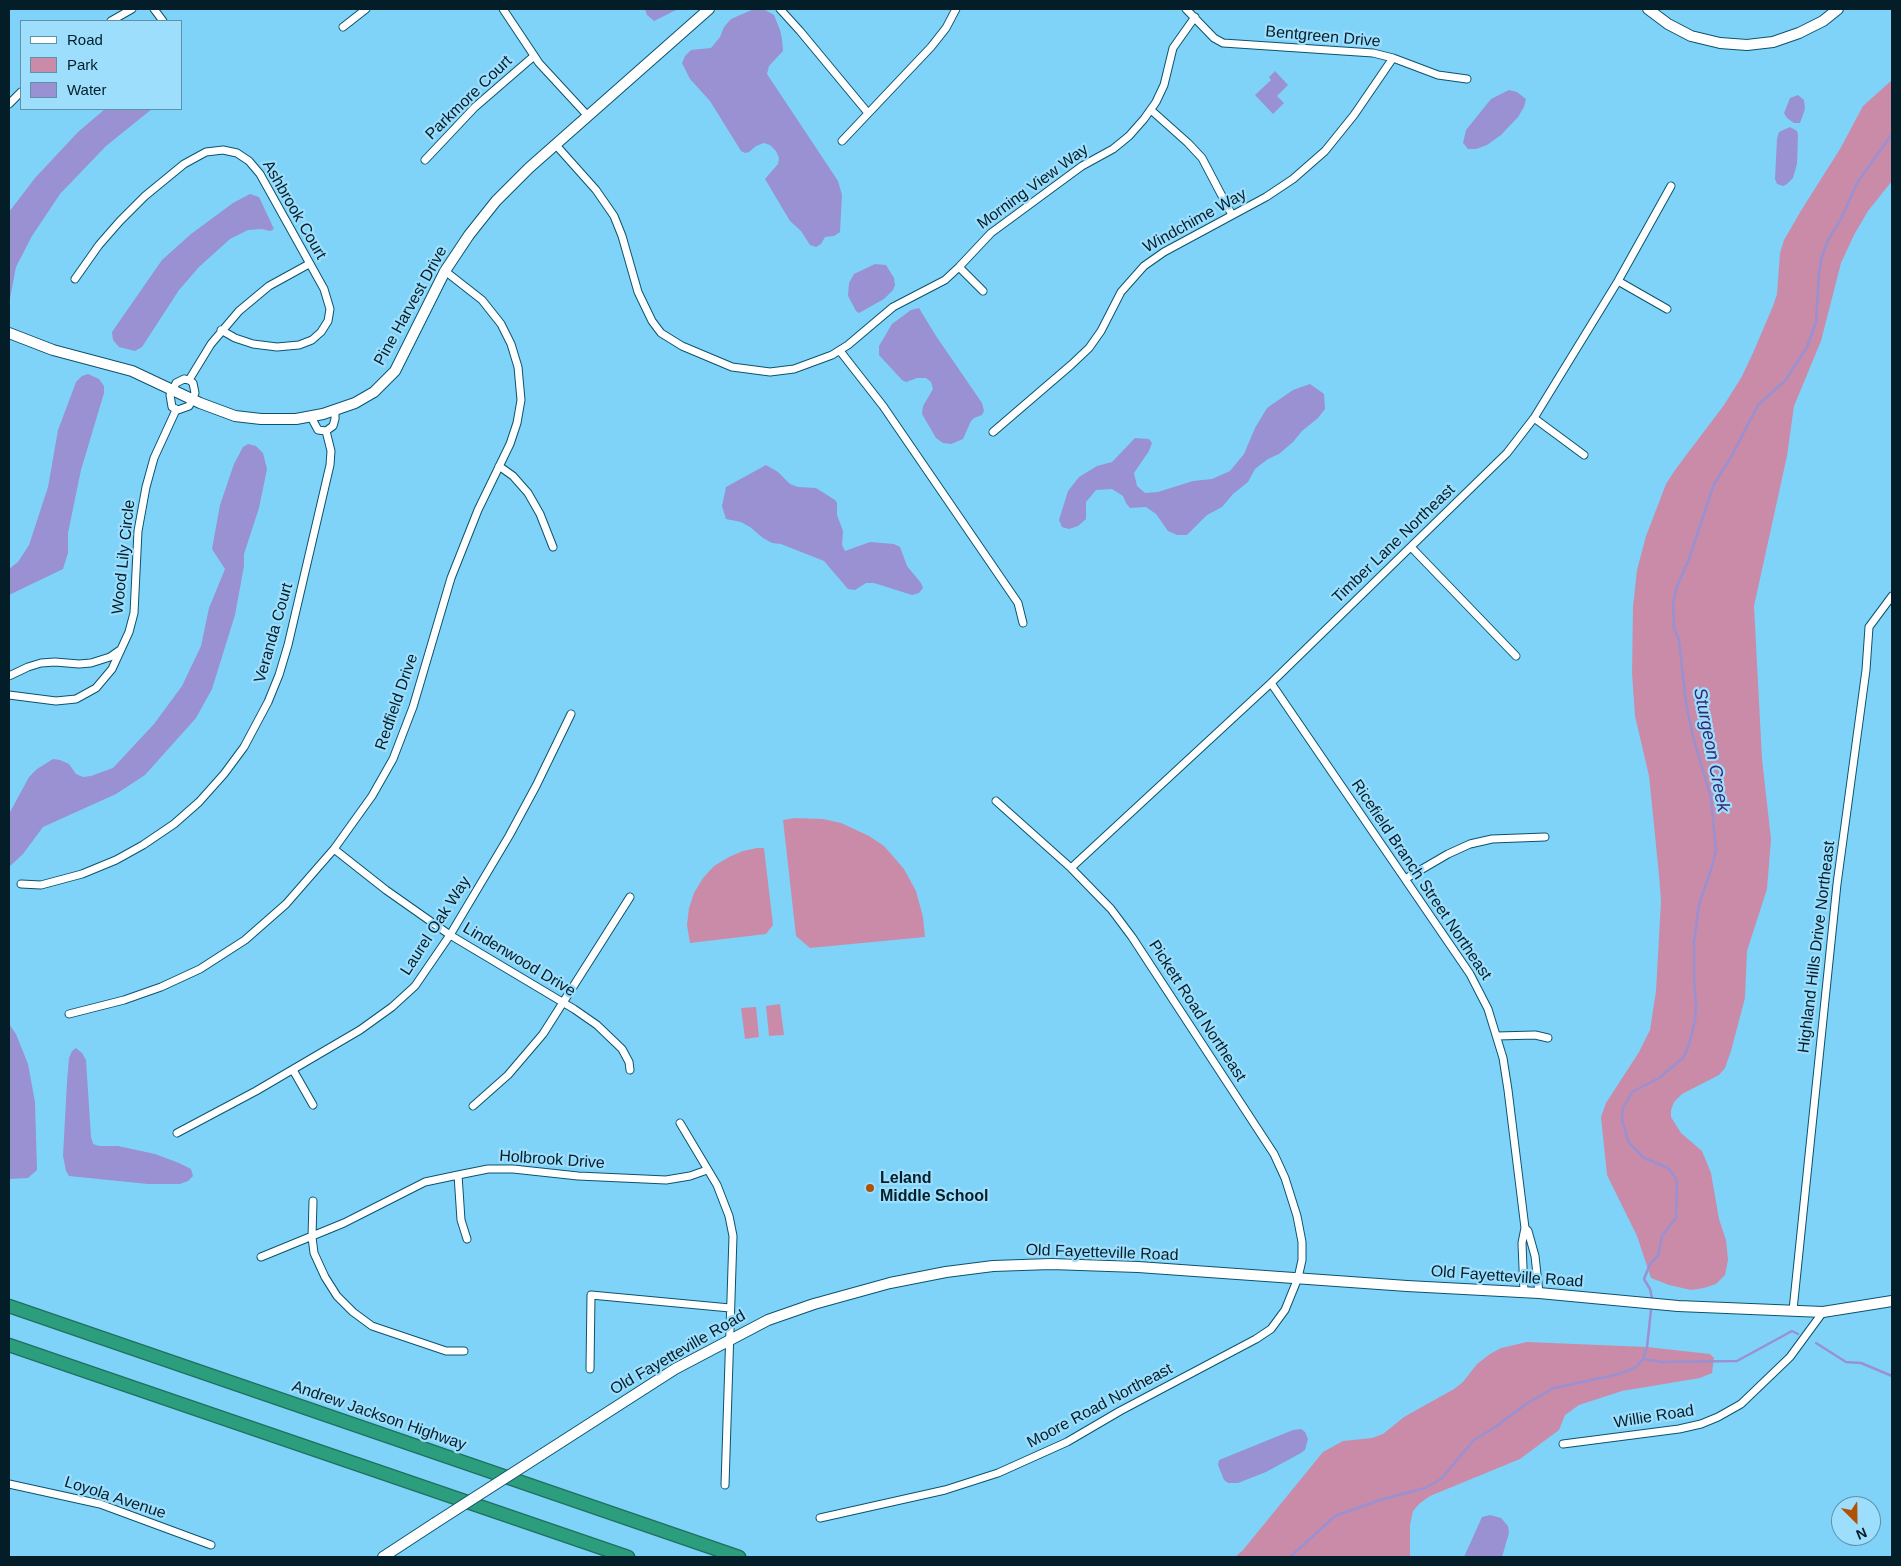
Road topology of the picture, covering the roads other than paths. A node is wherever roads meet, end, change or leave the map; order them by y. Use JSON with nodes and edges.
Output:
{"nodes":[{"id":1,"x":132,"y":9,"type":"edge"},
{"id":2,"x":154,"y":9,"type":"edge"},
{"id":3,"x":366,"y":9,"type":"edge"},
{"id":4,"x":503,"y":9,"type":"edge"},
{"id":5,"x":709,"y":9,"type":"edge"},
{"id":6,"x":780,"y":9,"type":"edge"},
{"id":7,"x":956,"y":9,"type":"edge"},
{"id":8,"x":1186,"y":9,"type":"edge"},
{"id":9,"x":1648,"y":9,"type":"edge"},
{"id":10,"x":1838,"y":9,"type":"edge"},
{"id":11,"x":1195,"y":17,"type":"junction"},
{"id":12,"x":113,"y":20,"type":"edge"},
{"id":13,"x":163,"y":20,"type":"edge"},
{"id":14,"x":343,"y":27,"type":"dead end"},
{"id":15,"x":534,"y":56,"type":"junction"},
{"id":16,"x":1392,"y":58,"type":"junction"},
{"id":17,"x":1467,"y":79,"type":"dead end"},
{"id":18,"x":20,"y":93,"type":"edge"},
{"id":19,"x":9,"y":104,"type":"edge"},
{"id":20,"x":1151,"y":110,"type":"junction"},
{"id":21,"x":868,"y":113,"type":"junction"},
{"id":22,"x":587,"y":115,"type":"junction"},
{"id":23,"x":842,"y":141,"type":"dead end"},
{"id":24,"x":555,"y":144,"type":"junction"},
{"id":25,"x":425,"y":160,"type":"dead end"},
{"id":26,"x":1671,"y":186,"type":"dead end"},
{"id":27,"x":1232,"y":216,"type":"junction"},
{"id":28,"x":310,"y":264,"type":"junction"},
{"id":29,"x":959,"y":268,"type":"junction"},
{"id":30,"x":445,"y":271,"type":"junction"},
{"id":31,"x":75,"y":279,"type":"dead end"},
{"id":32,"x":1618,"y":281,"type":"junction"},
{"id":33,"x":983,"y":291,"type":"dead end"},
{"id":34,"x":1667,"y":309,"type":"dead end"},
{"id":35,"x":221,"y":330,"type":"junction"},
{"id":36,"x":9,"y":332,"type":"edge"},
{"id":37,"x":840,"y":351,"type":"junction"},
{"id":38,"x":189,"y":380,"type":"junction"},
{"id":39,"x":172,"y":390,"type":"junction"},
{"id":40,"x":192,"y":400,"type":"junction"},
{"id":41,"x":176,"y":410,"type":"junction"},
{"id":42,"x":335,"y":411,"type":"junction"},
{"id":43,"x":311,"y":417,"type":"junction"},
{"id":44,"x":1534,"y":418,"type":"junction"},
{"id":45,"x":326,"y":431,"type":"junction"},
{"id":46,"x":993,"y":432,"type":"dead end"},
{"id":47,"x":1584,"y":455,"type":"dead end"},
{"id":48,"x":499,"y":466,"type":"junction"},
{"id":49,"x":553,"y":547,"type":"dead end"},
{"id":50,"x":1411,"y":547,"type":"junction"},
{"id":51,"x":1892,"y":596,"type":"edge"},
{"id":52,"x":1023,"y":623,"type":"dead end"},
{"id":53,"x":120,"y":650,"type":"junction"},
{"id":54,"x":1516,"y":656,"type":"dead end"},
{"id":55,"x":9,"y":676,"type":"edge"},
{"id":56,"x":1271,"y":683,"type":"junction"},
{"id":57,"x":9,"y":695,"type":"edge"},
{"id":58,"x":570,"y":714,"type":"dead end"},
{"id":59,"x":996,"y":801,"type":"dead end"},
{"id":60,"x":1545,"y":837,"type":"dead end"},
{"id":61,"x":334,"y":849,"type":"junction"},
{"id":62,"x":1071,"y":868,"type":"junction"},
{"id":63,"x":1405,"y":879,"type":"junction"},
{"id":64,"x":21,"y":884,"type":"dead end"},
{"id":65,"x":630,"y":897,"type":"dead end"},
{"id":66,"x":450,"y":935,"type":"junction"},
{"id":67,"x":564,"y":1004,"type":"junction"},
{"id":68,"x":68,"y":1014,"type":"dead end"},
{"id":69,"x":1497,"y":1036,"type":"junction"},
{"id":70,"x":1548,"y":1038,"type":"dead end"},
{"id":71,"x":293,"y":1070,"type":"junction"},
{"id":72,"x":630,"y":1070,"type":"dead end"},
{"id":73,"x":313,"y":1104,"type":"dead end"},
{"id":74,"x":473,"y":1106,"type":"dead end"},
{"id":75,"x":680,"y":1123,"type":"dead end"},
{"id":76,"x":177,"y":1132,"type":"dead end"},
{"id":77,"x":708,"y":1170,"type":"junction"},
{"id":78,"x":458,"y":1175,"type":"junction"},
{"id":79,"x":313,"y":1202,"type":"dead end"},
{"id":80,"x":1525,"y":1228,"type":"junction"},
{"id":81,"x":312,"y":1237,"type":"junction"},
{"id":82,"x":467,"y":1239,"type":"dead end"},
{"id":83,"x":261,"y":1257,"type":"dead end"},
{"id":84,"x":1298,"y":1278,"type":"junction"},
{"id":85,"x":1524,"y":1292,"type":"junction"},
{"id":86,"x":1538,"y":1293,"type":"junction"},
{"id":87,"x":1892,"y":1301,"type":"edge"},
{"id":88,"x":9,"y":1306,"type":"edge"},
{"id":89,"x":730,"y":1308,"type":"junction"},
{"id":90,"x":1793,"y":1310,"type":"junction"},
{"id":91,"x":1823,"y":1312,"type":"junction"},
{"id":92,"x":730,"y":1338,"type":"junction"},
{"id":93,"x":9,"y":1345,"type":"edge"},
{"id":94,"x":464,"y":1351,"type":"dead end"},
{"id":95,"x":590,"y":1369,"type":"dead end"},
{"id":96,"x":1563,"y":1444,"type":"dead end"},
{"id":97,"x":9,"y":1484,"type":"edge"},
{"id":98,"x":725,"y":1485,"type":"dead end"},
{"id":99,"x":820,"y":1518,"type":"dead end"},
{"id":100,"x":211,"y":1545,"type":"dead end"},
{"id":101,"x":383,"y":1557,"type":"edge"},
{"id":102,"x":628,"y":1557,"type":"edge"},
{"id":103,"x":738,"y":1557,"type":"edge"}],
"edges":[{"from":1,"to":12,"type":"street"},
{"from":2,"to":13,"type":"street"},
{"from":3,"to":14,"type":"street"},
{"from":4,"to":15,"type":"street"},
{"from":5,"to":22,"type":"street","name":"Pine Harvest Drive"},
{"from":6,"to":21,"type":"street"},
{"from":7,"to":21,"type":"street"},
{"from":8,"to":11,"type":"street","name":"Bentgreen Drive"},
{"from":9,"to":10,"type":"street"},
{"from":11,"to":16,"type":"street","name":"Bentgreen Drive"},
{"from":11,"to":20,"type":"street","name":"Morning View Way"},
{"from":15,"to":22,"type":"street"},
{"from":15,"to":25,"type":"street","name":"Parkmore Court"},
{"from":16,"to":17,"type":"street","name":"Bentgreen Drive"},
{"from":16,"to":27,"type":"street","name":"Windchime Way"},
{"from":18,"to":19,"type":"street"},
{"from":20,"to":27,"type":"street"},
{"from":20,"to":29,"type":"street","name":"Morning View Way"},
{"from":21,"to":23,"type":"street"},
{"from":22,"to":24,"type":"street","name":"Pine Harvest Drive"},
{"from":24,"to":30,"type":"street","name":"Pine Harvest Drive"},
{"from":24,"to":37,"type":"street","name":"Morning View Way"},
{"from":26,"to":32,"type":"street","name":"Timber Lane Northeast"},
{"from":27,"to":46,"type":"street","name":"Windchime Way"},
{"from":28,"to":31,"type":"street","name":"Ashbrook Court"},
{"from":28,"to":35,"type":"street"},
{"from":28,"to":35,"type":"street","name":"Ashbrook Court"},
{"from":29,"to":33,"type":"street"},
{"from":29,"to":37,"type":"street","name":"Morning View Way"},
{"from":30,"to":42,"type":"street","name":"Pine Harvest Drive"},
{"from":30,"to":48,"type":"street","name":"Redfield Drive"},
{"from":32,"to":34,"type":"street"},
{"from":32,"to":44,"type":"street","name":"Timber Lane Northeast"},
{"from":35,"to":38,"type":"street"},
{"from":36,"to":39,"type":"street","name":"Pine Harvest Drive"},
{"from":37,"to":52,"type":"street"},
{"from":38,"to":39,"type":"street"},
{"from":38,"to":40,"type":"street"},
{"from":39,"to":40,"type":"street","name":"Pine Harvest Drive"},
{"from":39,"to":41,"type":"street"},
{"from":40,"to":41,"type":"street"},
{"from":40,"to":43,"type":"street","name":"Pine Harvest Drive"},
{"from":41,"to":53,"type":"street","name":"Wood Lily Circle"},
{"from":42,"to":43,"type":"street","name":"Pine Harvest Drive"},
{"from":42,"to":45,"type":"street"},
{"from":43,"to":45,"type":"street"},
{"from":44,"to":47,"type":"street"},
{"from":44,"to":50,"type":"street","name":"Timber Lane Northeast"},
{"from":45,"to":64,"type":"street","name":"Veranda Court"},
{"from":48,"to":49,"type":"street"},
{"from":48,"to":61,"type":"street","name":"Redfield Drive"},
{"from":50,"to":54,"type":"street"},
{"from":50,"to":56,"type":"street","name":"Timber Lane Northeast"},
{"from":51,"to":90,"type":"street","name":"Highland Hills Drive Northeast"},
{"from":53,"to":55,"type":"street"},
{"from":53,"to":57,"type":"street","name":"Wood Lily Circle"},
{"from":56,"to":62,"type":"street","name":"Timber Lane Northeast"},
{"from":56,"to":63,"type":"street","name":"Ricefield Branch Street Northeast"},
{"from":58,"to":66,"type":"street","name":"Laurel Oak Way"},
{"from":59,"to":62,"type":"street","name":"Pickett Road Northeast"},
{"from":60,"to":63,"type":"street"},
{"from":61,"to":66,"type":"street","name":"Lindenwood Drive"},
{"from":61,"to":68,"type":"street","name":"Redfield Drive"},
{"from":62,"to":84,"type":"street","name":"Pickett Road Northeast"},
{"from":63,"to":69,"type":"street","name":"Ricefield Branch Street Northeast"},
{"from":65,"to":67,"type":"street"},
{"from":66,"to":67,"type":"street","name":"Lindenwood Drive"},
{"from":66,"to":71,"type":"street","name":"Laurel Oak Way"},
{"from":67,"to":72,"type":"street","name":"Lindenwood Drive"},
{"from":67,"to":74,"type":"street"},
{"from":69,"to":70,"type":"street"},
{"from":69,"to":80,"type":"street","name":"Ricefield Branch Street Northeast"},
{"from":71,"to":73,"type":"street"},
{"from":71,"to":76,"type":"street","name":"Laurel Oak Way"},
{"from":75,"to":77,"type":"street"},
{"from":77,"to":78,"type":"street","name":"Holbrook Drive"},
{"from":77,"to":89,"type":"street"},
{"from":78,"to":81,"type":"street","name":"Holbrook Drive"},
{"from":78,"to":82,"type":"street"},
{"from":79,"to":81,"type":"street"},
{"from":80,"to":85,"type":"street","name":"Ricefield Branch Street Northeast"},
{"from":80,"to":86,"type":"street","name":"Ricefield Branch Street Northeast"},
{"from":81,"to":83,"type":"street","name":"Holbrook Drive"},
{"from":81,"to":94,"type":"street"},
{"from":84,"to":85,"type":"street","name":"Old Fayetteville Road"},
{"from":84,"to":92,"type":"street","name":"Old Fayetteville Road"},
{"from":84,"to":99,"type":"street","name":"Moore Road Northeast"},
{"from":85,"to":86,"type":"street","name":"Old Fayetteville Road"},
{"from":86,"to":90,"type":"street","name":"Old Fayetteville Road"},
{"from":87,"to":91,"type":"street","name":"Old Fayetteville Road"},
{"from":88,"to":103,"type":"highway","name":"Andrew Jackson Highway"},
{"from":89,"to":92,"type":"street"},
{"from":89,"to":95,"type":"street"},
{"from":90,"to":91,"type":"street","name":"Old Fayetteville Road"},
{"from":91,"to":96,"type":"street","name":"Willie Road"},
{"from":92,"to":98,"type":"street"},
{"from":92,"to":101,"type":"street","name":"Old Fayetteville Road","bridge":true},
{"from":93,"to":102,"type":"highway"},
{"from":97,"to":100,"type":"street","name":"Loyola Avenue"}]}
